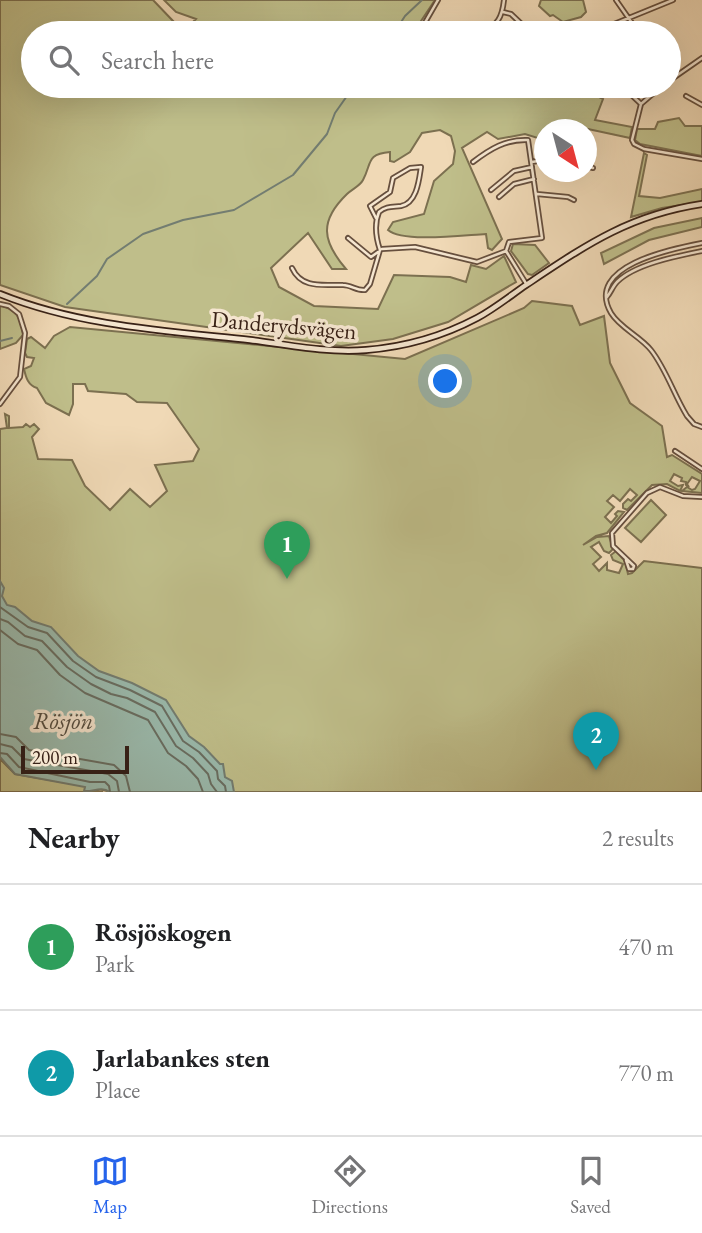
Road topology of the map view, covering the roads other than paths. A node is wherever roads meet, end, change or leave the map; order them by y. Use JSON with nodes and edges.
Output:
{"nodes":[{"id":1,"x":438,"y":0,"type":"edge"},
{"id":2,"x":505,"y":0,"type":"edge"},
{"id":3,"x":616,"y":0,"type":"edge"},
{"id":4,"x":673,"y":0,"type":"edge"},
{"id":5,"x":503,"y":12,"type":"junction"},
{"id":6,"x":628,"y":17,"type":"junction"},
{"id":7,"x":426,"y":21,"type":"edge"},
{"id":8,"x":499,"y":21,"type":"edge"},
{"id":9,"x":518,"y":21,"type":"edge"},
{"id":10,"x":619,"y":21,"type":"edge"},
{"id":11,"x":631,"y":21,"type":"edge"},
{"id":12,"x":702,"y":58,"type":"edge"},
{"id":13,"x":681,"y":71,"type":"edge"},
{"id":14,"x":685,"y":96,"type":"dead end"},
{"id":15,"x":635,"y":98,"type":"edge"},
{"id":16,"x":648,"y":98,"type":"edge"},
{"id":17,"x":641,"y":104,"type":"junction"},
{"id":18,"x":702,"y":105,"type":"edge"},
{"id":19,"x":702,"y":159,"type":"edge"},
{"id":20,"x":473,"y":162,"type":"dead end"},
{"id":21,"x":532,"y":164,"type":"junction"},
{"id":22,"x":534,"y":179,"type":"joint"},
{"id":23,"x":535,"y":182,"type":"edge"},
{"id":24,"x":491,"y":190,"type":"dead end"},
{"id":25,"x":537,"y":194,"type":"junction"},
{"id":26,"x":499,"y":197,"type":"dead end"},
{"id":27,"x":574,"y":200,"type":"dead end"},
{"id":28,"x":702,"y":204,"type":"edge"},
{"id":29,"x":376,"y":218,"type":"junction"},
{"id":30,"x":348,"y":238,"type":"dead end"},
{"id":31,"x":702,"y":243,"type":"edge"},
{"id":32,"x":380,"y":250,"type":"junction"},
{"id":33,"x":506,"y":251,"type":"junction"},
{"id":34,"x":702,"y":251,"type":"edge"},
{"id":35,"x":292,"y":268,"type":"dead end"},
{"id":36,"x":527,"y":285,"type":"junction"},
{"id":37,"x":0,"y":294,"type":"edge"},
{"id":38,"x":607,"y":297,"type":"junction"},
{"id":39,"x":0,"y":304,"type":"edge"},
{"id":40,"x":0,"y":404,"type":"edge"},
{"id":41,"x":702,"y":427,"type":"edge"},
{"id":42,"x":675,"y":451,"type":"dead end"},
{"id":43,"x":702,"y":469,"type":"edge"},
{"id":44,"x":702,"y":497,"type":"edge"},
{"id":45,"x":626,"y":560,"type":"dead end"}],
"edges":[{"from":1,"to":7,"type":"street"},
{"from":2,"to":5,"type":"street"},
{"from":3,"to":6,"type":"street"},
{"from":4,"to":6,"type":"street"},
{"from":5,"to":8,"type":"street"},
{"from":5,"to":9,"type":"street"},
{"from":6,"to":10,"type":"street"},
{"from":6,"to":11,"type":"street"},
{"from":12,"to":13,"type":"street"},
{"from":14,"to":18,"type":"street"},
{"from":15,"to":17,"type":"street"},
{"from":16,"to":17,"type":"street"},
{"from":17,"to":19,"type":"street"},
{"from":20,"to":21,"type":"street"},
{"from":21,"to":22,"type":"street"},
{"from":21,"to":24,"type":"street"},
{"from":22,"to":26,"type":"street"},
{"from":23,"to":25,"type":"street"},
{"from":25,"to":27,"type":"street"},
{"from":25,"to":33,"type":"street"},
{"from":28,"to":36,"type":"main road","name":"Danderydsvägen"},
{"from":29,"to":29,"type":"street"},
{"from":29,"to":32,"type":"street"},
{"from":30,"to":32,"type":"street"},
{"from":31,"to":38,"type":"street"},
{"from":32,"to":33,"type":"street"},
{"from":32,"to":35,"type":"street"},
{"from":33,"to":36,"type":"street"},
{"from":34,"to":38,"type":"street"},
{"from":36,"to":37,"type":"main road","name":"Danderydsvägen"},
{"from":38,"to":41,"type":"street"},
{"from":39,"to":40,"type":"street"},
{"from":42,"to":43,"type":"street"},
{"from":44,"to":45,"type":"street"}]}
